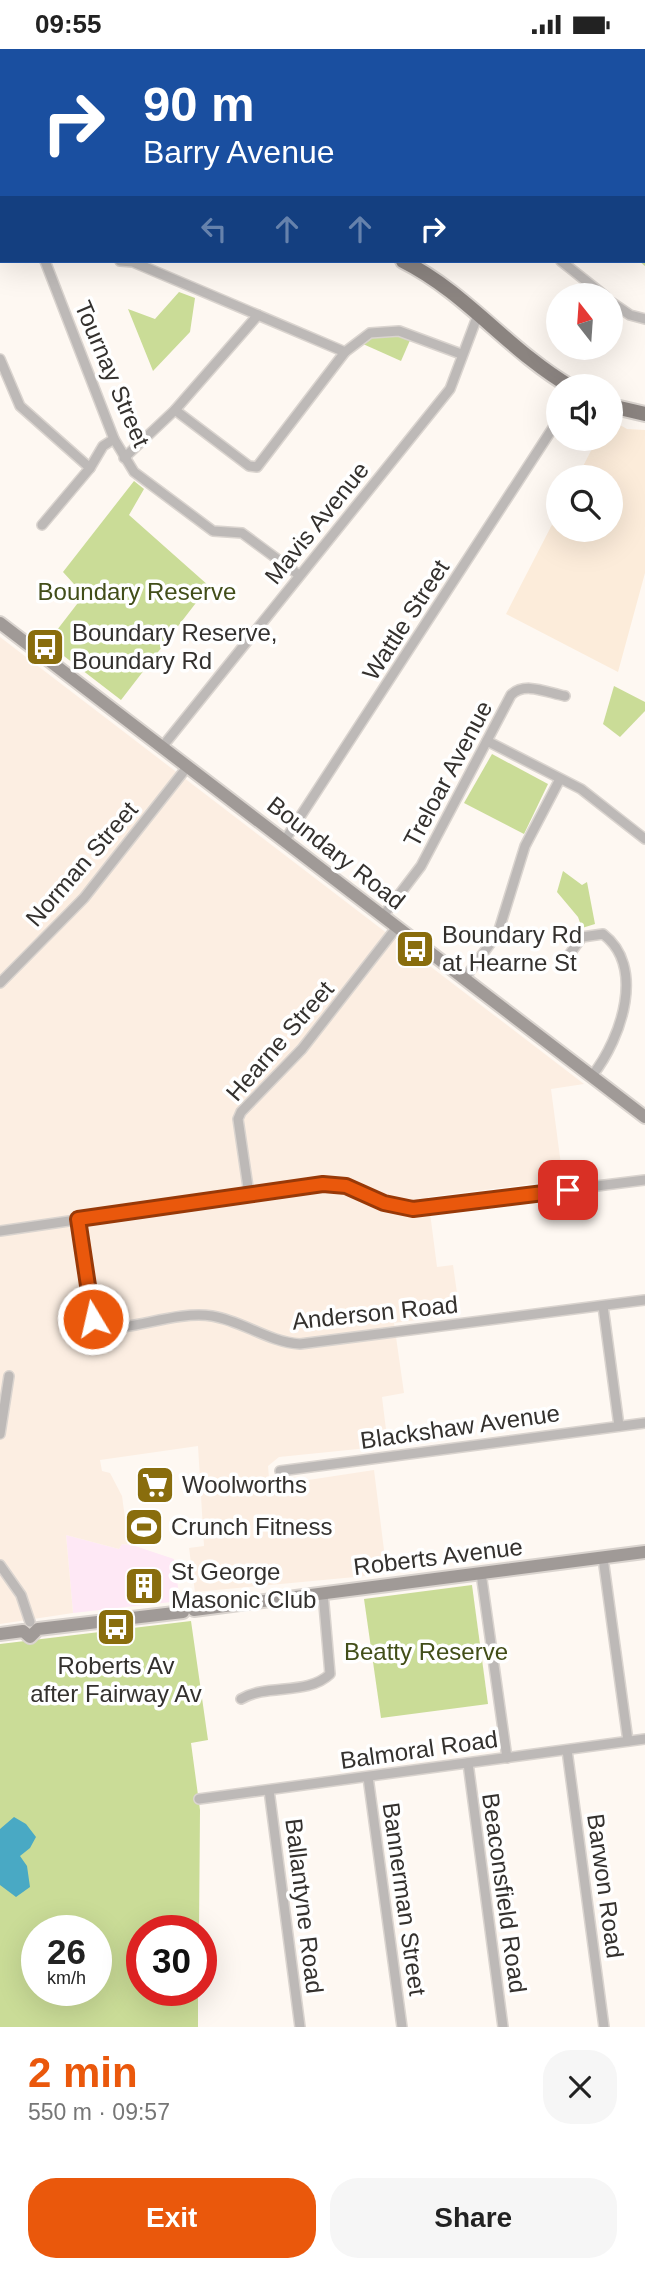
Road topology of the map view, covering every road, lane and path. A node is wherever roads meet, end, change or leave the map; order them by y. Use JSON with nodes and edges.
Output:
{"nodes":[{"id":1,"x":46,"y":263,"type":"edge"},
{"id":2,"x":135,"y":263,"type":"edge"},
{"id":3,"x":407,"y":263,"type":"edge"},
{"id":4,"x":564,"y":263,"type":"edge"},
{"id":5,"x":589,"y":283,"type":"edge"},
{"id":6,"x":623,"y":310,"type":"edge"},
{"id":7,"x":479,"y":312,"type":"junction"},
{"id":8,"x":258,"y":316,"type":"junction"},
{"id":9,"x":645,"y":319,"type":"edge"},
{"id":10,"x":345,"y":352,"type":"junction"},
{"id":11,"x":461,"y":354,"type":"junction"},
{"id":12,"x":0,"y":359,"type":"edge"},
{"id":13,"x":551,"y":374,"type":"edge"},
{"id":14,"x":623,"y":409,"type":"edge"},
{"id":15,"x":175,"y":410,"type":"junction"},
{"id":16,"x":645,"y":414,"type":"edge"},
{"id":17,"x":546,"y":438,"type":"edge"},
{"id":18,"x":114,"y":439,"type":"junction"},
{"id":19,"x":124,"y":458,"type":"junction"},
{"id":20,"x":90,"y":468,"type":"junction"},
{"id":21,"x":42,"y":525,"type":"dead end"},
{"id":22,"x":299,"y":575,"type":"junction"},
{"id":23,"x":0,"y":623,"type":"edge"},
{"id":24,"x":565,"y":696,"type":"dead end"},
{"id":25,"x":487,"y":741,"type":"junction"},
{"id":26,"x":163,"y":746,"type":"junction"},
{"id":27,"x":188,"y":766,"type":"junction"},
{"id":28,"x":560,"y":779,"type":"junction"},
{"id":29,"x":645,"y":839,"type":"edge"},
{"id":30,"x":285,"y":840,"type":"junction"},
{"id":31,"x":383,"y":916,"type":"junction"},
{"id":32,"x":397,"y":927,"type":"junction"},
{"id":33,"x":569,"y":954,"type":"dead end"},
{"id":34,"x":636,"y":973,"type":"dead end"},
{"id":35,"x":465,"y":978,"type":"junction"},
{"id":36,"x":0,"y":983,"type":"edge"},
{"id":37,"x":635,"y":1003,"type":"dead end"},
{"id":38,"x":592,"y":1076,"type":"junction"},
{"id":39,"x":645,"y":1117,"type":"edge"},
{"id":40,"x":645,"y":1180,"type":"edge"},
{"id":41,"x":249,"y":1195,"type":"junction"},
{"id":42,"x":78,"y":1219,"type":"junction"},
{"id":43,"x":0,"y":1231,"type":"edge"},
{"id":44,"x":645,"y":1300,"type":"edge"},
{"id":45,"x":603,"y":1306,"type":"junction"},
{"id":46,"x":9,"y":1376,"type":"dead end"},
{"id":47,"x":645,"y":1423,"type":"edge"},
{"id":48,"x":619,"y":1426,"type":"junction"},
{"id":49,"x":0,"y":1434,"type":"edge"},
{"id":50,"x":280,"y":1471,"type":"dead end"},
{"id":51,"x":645,"y":1552,"type":"edge"},
{"id":52,"x":603,"y":1557,"type":"junction"},
{"id":53,"x":0,"y":1565,"type":"edge"},
{"id":54,"x":481,"y":1573,"type":"junction"},
{"id":55,"x":323,"y":1593,"type":"junction"},
{"id":56,"x":30,"y":1627,"type":"junction"},
{"id":57,"x":0,"y":1634,"type":"edge"},
{"id":58,"x":241,"y":1699,"type":"dead end"},
{"id":59,"x":645,"y":1739,"type":"edge"},
{"id":60,"x":628,"y":1741,"type":"junction"},
{"id":61,"x":567,"y":1750,"type":"junction"},
{"id":62,"x":507,"y":1758,"type":"junction"},
{"id":63,"x":468,"y":1763,"type":"junction"},
{"id":64,"x":368,"y":1777,"type":"junction"},
{"id":65,"x":269,"y":1790,"type":"junction"},
{"id":66,"x":199,"y":1799,"type":"dead end"},
{"id":67,"x":300,"y":2027,"type":"edge"},
{"id":68,"x":401,"y":2027,"type":"edge"},
{"id":69,"x":503,"y":2027,"type":"edge"},
{"id":70,"x":604,"y":2027,"type":"edge"}],
"edges":[{"from":1,"to":18,"type":"street","name":"Tournay Street"},
{"from":2,"to":8,"type":"street"},
{"from":3,"to":7,"type":"main road"},
{"from":4,"to":5,"type":"street"},
{"from":6,"to":9,"type":"street"},
{"from":7,"to":11,"type":"street","name":"Mavis Avenue"},
{"from":7,"to":13,"type":"main road"},
{"from":8,"to":10,"type":"street"},
{"from":8,"to":15,"type":"street"},
{"from":10,"to":11,"type":"street"},
{"from":10,"to":15,"type":"street"},
{"from":11,"to":22,"type":"street","name":"Mavis Avenue"},
{"from":12,"to":20,"type":"street"},
{"from":14,"to":16,"type":"main road"},
{"from":15,"to":19,"type":"street"},
{"from":17,"to":30,"type":"street","name":"Wattle Street"},
{"from":18,"to":19,"type":"street","name":"Tournay Street"},
{"from":18,"to":20,"type":"street"},
{"from":19,"to":22,"type":"street","name":"Tournay Street"},
{"from":20,"to":21,"type":"street"},
{"from":22,"to":26,"type":"street","name":"Mavis Avenue"},
{"from":23,"to":26,"type":"main road","name":"Boundary Road"},
{"from":24,"to":25,"type":"street","name":"Treloar Avenue"},
{"from":25,"to":28,"type":"street"},
{"from":25,"to":31,"type":"street","name":"Treloar Avenue"},
{"from":26,"to":27,"type":"main road","name":"Boundary Road"},
{"from":27,"to":30,"type":"main road","name":"Boundary Road"},
{"from":27,"to":36,"type":"street","name":"Norman Street"},
{"from":28,"to":29,"type":"street"},
{"from":28,"to":35,"type":"street"},
{"from":30,"to":31,"type":"main road","name":"Boundary Road"},
{"from":31,"to":32,"type":"main road","name":"Boundary Road"},
{"from":32,"to":35,"type":"main road","name":"Boundary Road"},
{"from":32,"to":41,"type":"street","name":"Hearne Street"},
{"from":33,"to":34,"type":"street"},
{"from":35,"to":38,"type":"main road","name":"Boundary Road"},
{"from":37,"to":38,"type":"street"},
{"from":38,"to":39,"type":"main road","name":"Boundary Road"},
{"from":40,"to":41,"type":"street"},
{"from":41,"to":42,"type":"street"},
{"from":42,"to":43,"type":"street"},
{"from":42,"to":45,"type":"street","name":"Anderson Road"},
{"from":44,"to":45,"type":"street","name":"Anderson Road"},
{"from":45,"to":48,"type":"street"},
{"from":46,"to":49,"type":"street"},
{"from":47,"to":48,"type":"street","name":"Blackshaw Avenue"},
{"from":48,"to":50,"type":"street","name":"Blackshaw Avenue"},
{"from":51,"to":52,"type":"main road","name":"Roberts Avenue"},
{"from":52,"to":54,"type":"main road","name":"Roberts Avenue"},
{"from":52,"to":60,"type":"street"},
{"from":53,"to":56,"type":"street"},
{"from":54,"to":55,"type":"main road","name":"Roberts Avenue"},
{"from":54,"to":62,"type":"street"},
{"from":55,"to":56,"type":"main road","name":"Roberts Avenue"},
{"from":55,"to":58,"type":"street"},
{"from":56,"to":57,"type":"main road","name":"Roberts Avenue"},
{"from":59,"to":60,"type":"street","name":"Balmoral Road"},
{"from":60,"to":61,"type":"street","name":"Balmoral Road"},
{"from":61,"to":62,"type":"street","name":"Balmoral Road"},
{"from":61,"to":70,"type":"street","name":"Barwon Road"},
{"from":62,"to":63,"type":"street","name":"Balmoral Road"},
{"from":63,"to":64,"type":"street","name":"Balmoral Road"},
{"from":63,"to":69,"type":"street","name":"Beaconsfield Road"},
{"from":64,"to":65,"type":"street","name":"Balmoral Road"},
{"from":64,"to":68,"type":"street","name":"Bannerman Street"},
{"from":65,"to":66,"type":"street","name":"Balmoral Road"},
{"from":65,"to":67,"type":"street","name":"Ballantyne Road"}]}
